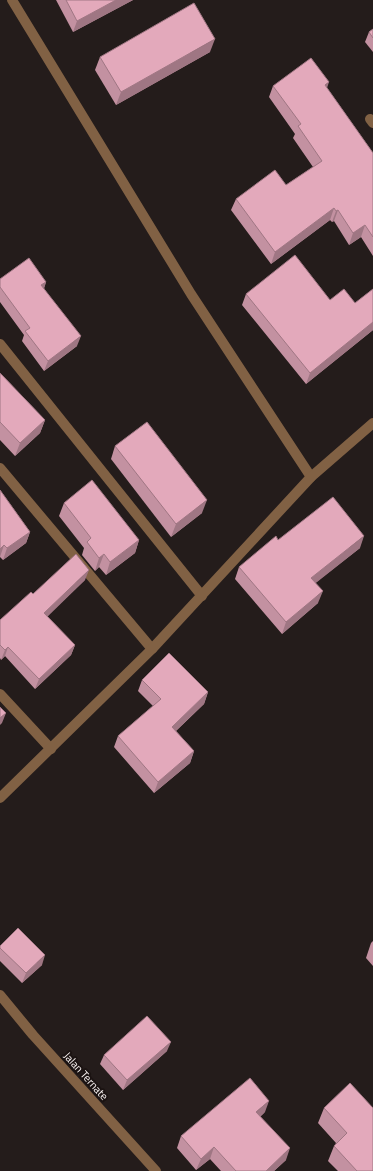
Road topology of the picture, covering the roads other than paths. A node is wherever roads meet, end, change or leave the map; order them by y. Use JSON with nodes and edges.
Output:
{"nodes":[{"id":1,"x":12,"y":0,"type":"edge"},
{"id":2,"x":0,"y":344,"type":"edge"},
{"id":3,"x":373,"y":423,"type":"edge"},
{"id":4,"x":0,"y":468,"type":"edge"},
{"id":5,"x":311,"y":477,"type":"junction"},
{"id":6,"x":202,"y":596,"type":"junction"},
{"id":7,"x":152,"y":649,"type":"junction"},
{"id":8,"x":0,"y":694,"type":"edge"},
{"id":9,"x":51,"y":749,"type":"junction"},
{"id":10,"x":0,"y":798,"type":"edge"},
{"id":11,"x":0,"y":995,"type":"edge"},
{"id":12,"x":156,"y":1171,"type":"edge"}],
"edges":[{"from":1,"to":5,"type":"street"},
{"from":2,"to":6,"type":"street"},
{"from":3,"to":5,"type":"street"},
{"from":4,"to":7,"type":"street"},
{"from":5,"to":6,"type":"street"},
{"from":6,"to":7,"type":"street"},
{"from":7,"to":9,"type":"street"},
{"from":8,"to":9,"type":"street"},
{"from":9,"to":10,"type":"street"},
{"from":11,"to":12,"type":"street","name":"Jalan Ternate"}]}
